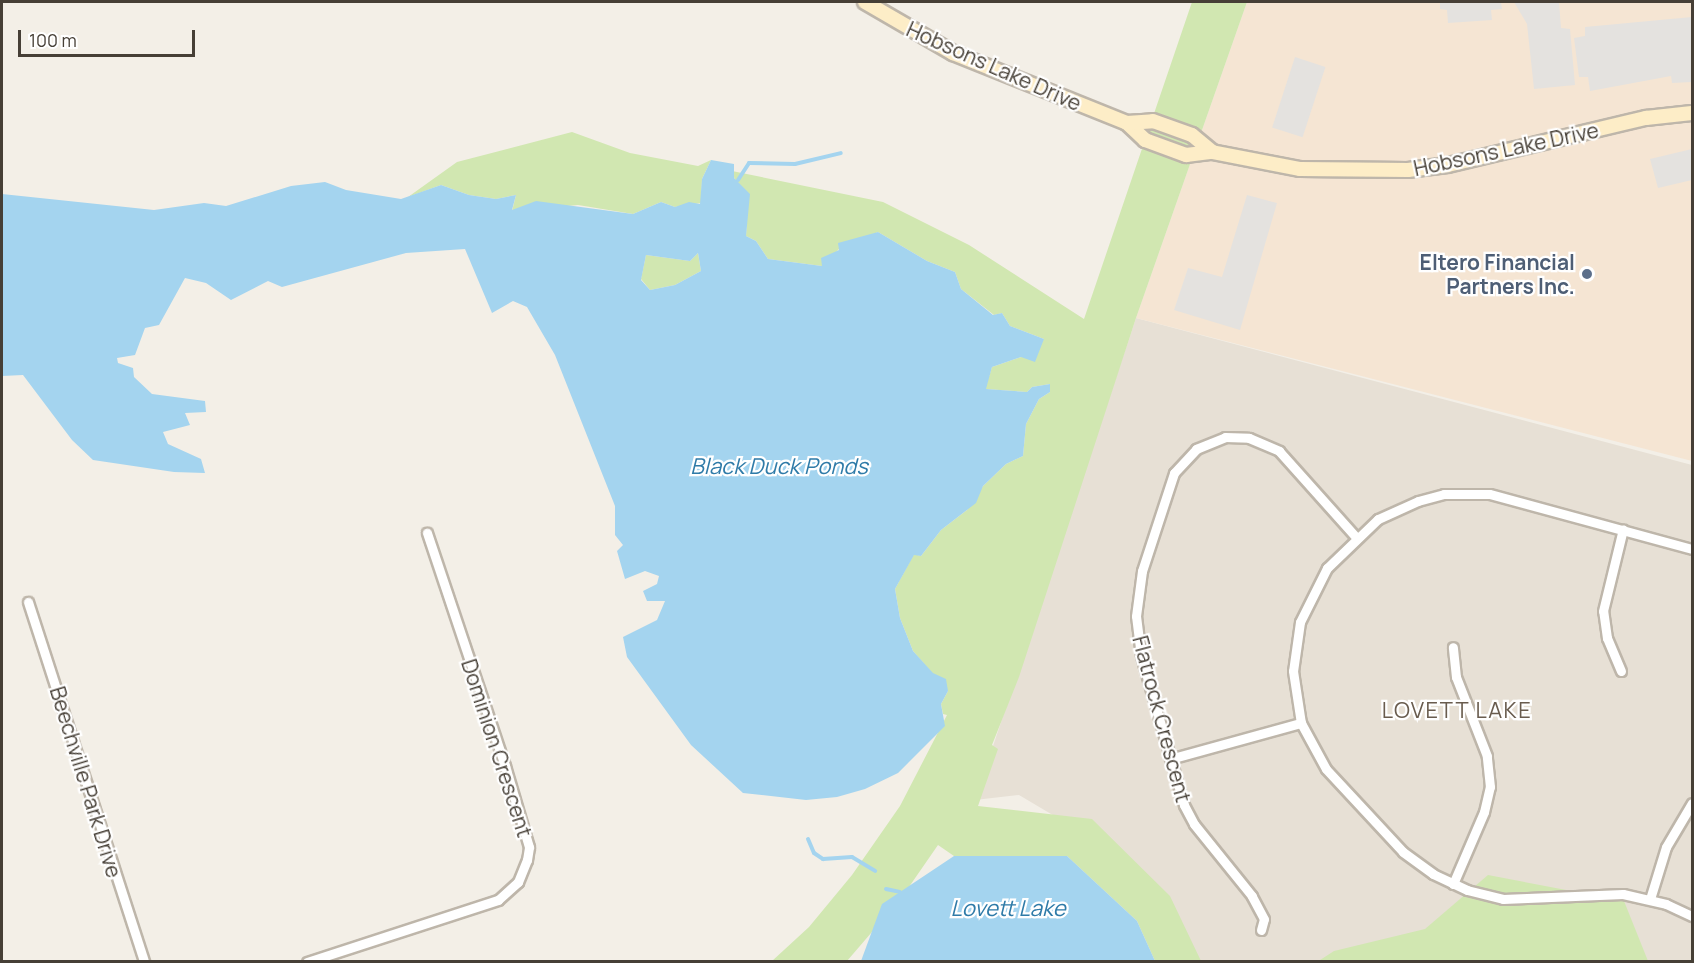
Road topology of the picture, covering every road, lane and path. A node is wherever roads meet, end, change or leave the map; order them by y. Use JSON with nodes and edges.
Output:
{"nodes":[{"id":1,"x":865,"y":2,"type":"edge"},
{"id":2,"x":1692,"y":113,"type":"edge"},
{"id":3,"x":1127,"y":123,"type":"junction"},
{"id":4,"x":1212,"y":152,"type":"junction"},
{"id":5,"x":1623,"y":529,"type":"junction"},
{"id":6,"x":427,"y":533,"type":"dead end"},
{"id":7,"x":1356,"y":537,"type":"junction"},
{"id":8,"x":1692,"y":549,"type":"edge"},
{"id":9,"x":28,"y":602,"type":"dead end"},
{"id":10,"x":1453,"y":647,"type":"dead end"},
{"id":11,"x":1621,"y":671,"type":"dead end"},
{"id":12,"x":1301,"y":723,"type":"junction"},
{"id":13,"x":1170,"y":759,"type":"junction"},
{"id":14,"x":1692,"y":803,"type":"edge"},
{"id":15,"x":1452,"y":884,"type":"junction"},
{"id":16,"x":1650,"y":899,"type":"junction"},
{"id":17,"x":1692,"y":916,"type":"edge"},
{"id":18,"x":1261,"y":930,"type":"dead end"},
{"id":19,"x":144,"y":962,"type":"edge"},
{"id":20,"x":307,"y":962,"type":"edge"}],
"edges":[{"from":1,"to":3,"type":"street","name":"Hobsons Lake Drive"},
{"from":2,"to":4,"type":"street","name":"Hobsons Lake Drive"},
{"from":3,"to":4,"type":"street","name":"Hobsons Lake Drive"},
{"from":3,"to":4,"type":"street","name":"Hobsons Lake Drive"},
{"from":5,"to":7,"type":"street"},
{"from":5,"to":8,"type":"street"},
{"from":5,"to":11,"type":"street"},
{"from":6,"to":20,"type":"street","name":"Dominion Crescent"},
{"from":7,"to":12,"type":"street"},
{"from":7,"to":13,"type":"street","name":"Flatrock Crescent"},
{"from":9,"to":19,"type":"street","name":"Beechville Park Drive"},
{"from":10,"to":15,"type":"street"},
{"from":12,"to":13,"type":"street"},
{"from":12,"to":15,"type":"street"},
{"from":13,"to":18,"type":"street","name":"Flatrock Crescent"},
{"from":14,"to":16,"type":"street"},
{"from":15,"to":16,"type":"street"},
{"from":16,"to":17,"type":"street"}]}
